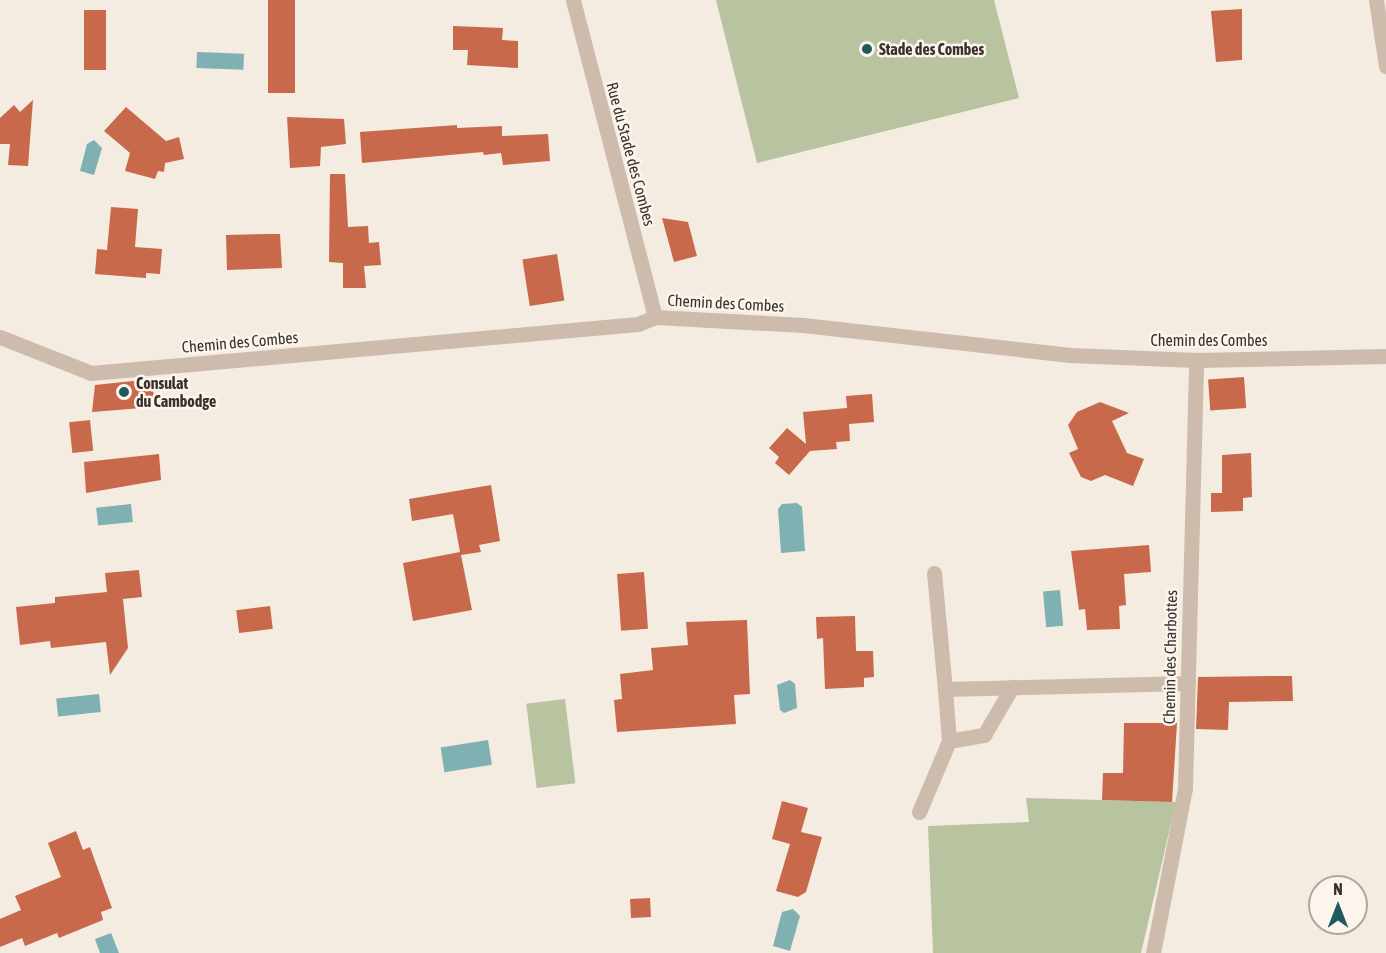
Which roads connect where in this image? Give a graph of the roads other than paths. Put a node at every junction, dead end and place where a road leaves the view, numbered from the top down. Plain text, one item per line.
1 (573, 0) edge
2 (1376, 0) edge
3 (1386, 66) edge
4 (655, 317) junction
5 (0, 337) edge
6 (1386, 356) edge
7 (1196, 360) junction
8 (934, 573) dead end
9 (1188, 683) junction
10 (1012, 687) junction
11 (945, 689) junction
12 (949, 741) junction
13 (919, 812) dead end
14 (1153, 953) edge

1 - 4 street, Rue du Stade des Combes
2 - 3 street
4 - 5 street, Chemin des Combes
4 - 7 street, Chemin des Combes
6 - 7 street, Chemin des Combes
7 - 9 street, Chemin des Charbottes
8 - 11 street
9 - 10 street
9 - 14 street, Chemin des Charbottes
10 - 11 street
10 - 12 street
11 - 12 street
12 - 13 street

